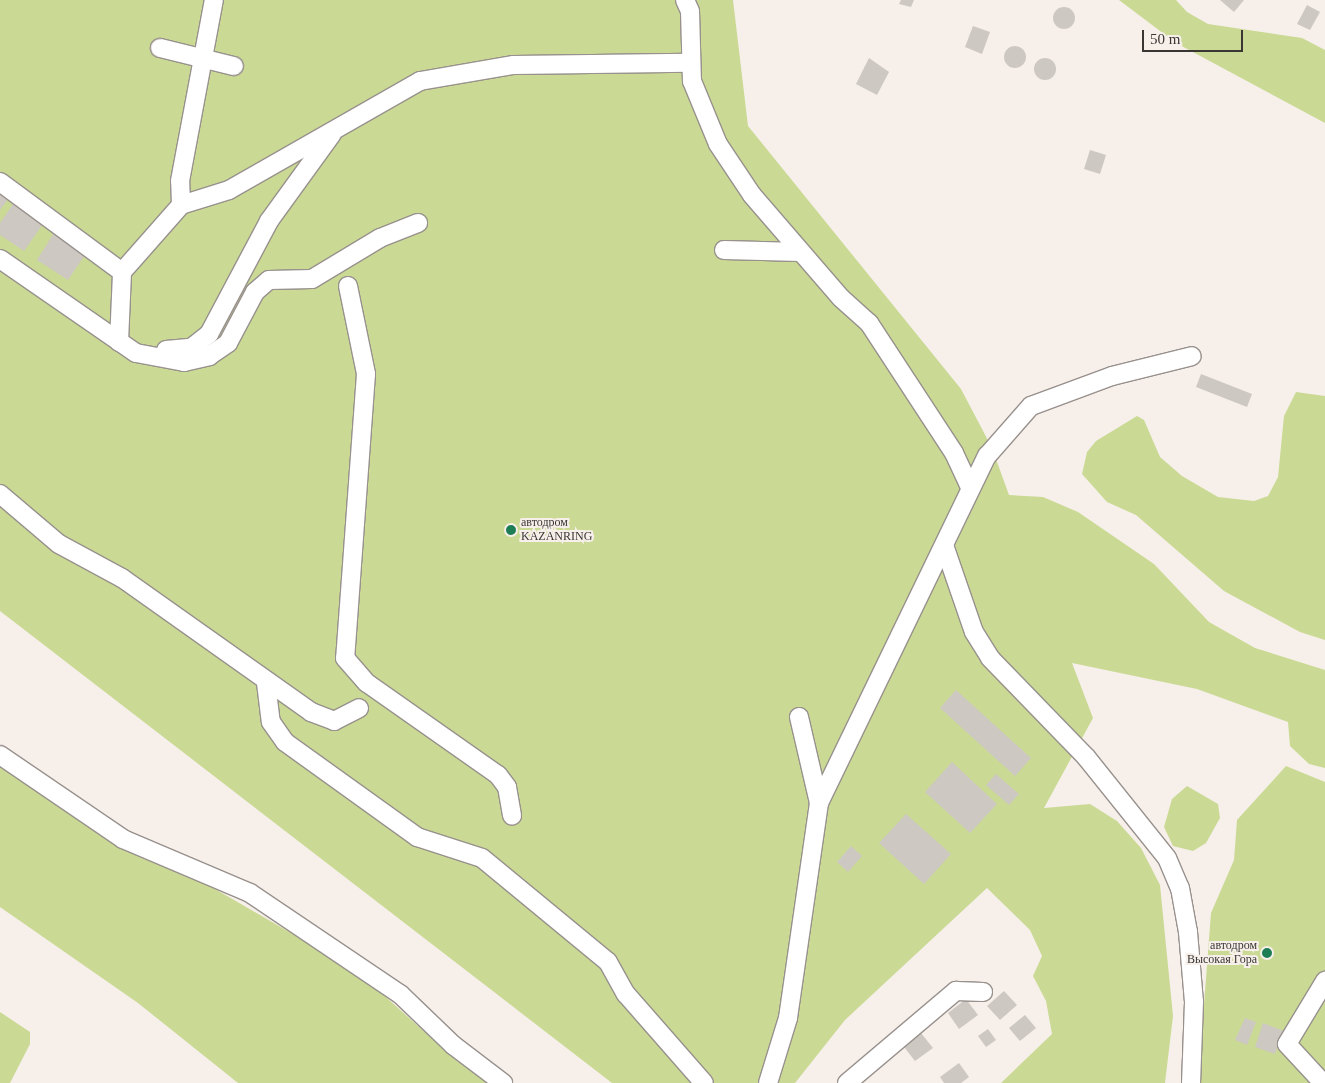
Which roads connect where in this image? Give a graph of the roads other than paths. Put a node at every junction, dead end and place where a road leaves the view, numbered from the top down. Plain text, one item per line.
1 (214, 0) edge
2 (686, 0) edge
3 (160, 48) dead end
4 (203, 58) junction
5 (689, 63) junction
6 (234, 66) dead end
7 (336, 128) junction
8 (0, 182) edge
9 (181, 205) junction
10 (418, 223) dead end
11 (724, 250) dead end
12 (800, 252) junction
13 (0, 259) edge
14 (122, 272) junction
15 (348, 286) dead end
16 (120, 336) junction
17 (1192, 356) dead end
18 (970, 488) junction
19 (0, 494) edge
20 (945, 548) junction
21 (266, 683) junction
22 (359, 708) dead end
23 (800, 718) dead end
24 (0, 755) edge
25 (819, 803) junction
26 (512, 816) dead end
27 (1325, 981) edge
28 (983, 992) dead end
29 (503, 1083) edge
30 (704, 1083) edge
31 (768, 1083) edge
32 (847, 1083) edge
33 (1191, 1083) edge
34 (1323, 1083) edge

1 - 4 lane
2 - 5 lane
3 - 4 lane
4 - 6 lane
4 - 9 lane
5 - 7 lane
5 - 12 lane
7 - 9 lane
7 - 16 lane
8 - 14 lane
9 - 14 lane
10 - 16 lane
11 - 12 lane
12 - 18 lane
13 - 16 lane
14 - 16 lane
15 - 26 lane
17 - 18 lane
18 - 20 lane
19 - 21 lane
20 - 25 lane
20 - 33 lane
21 - 22 lane
21 - 30 lane
23 - 25 lane
24 - 29 lane
25 - 31 lane
27 - 34 lane
28 - 32 lane

